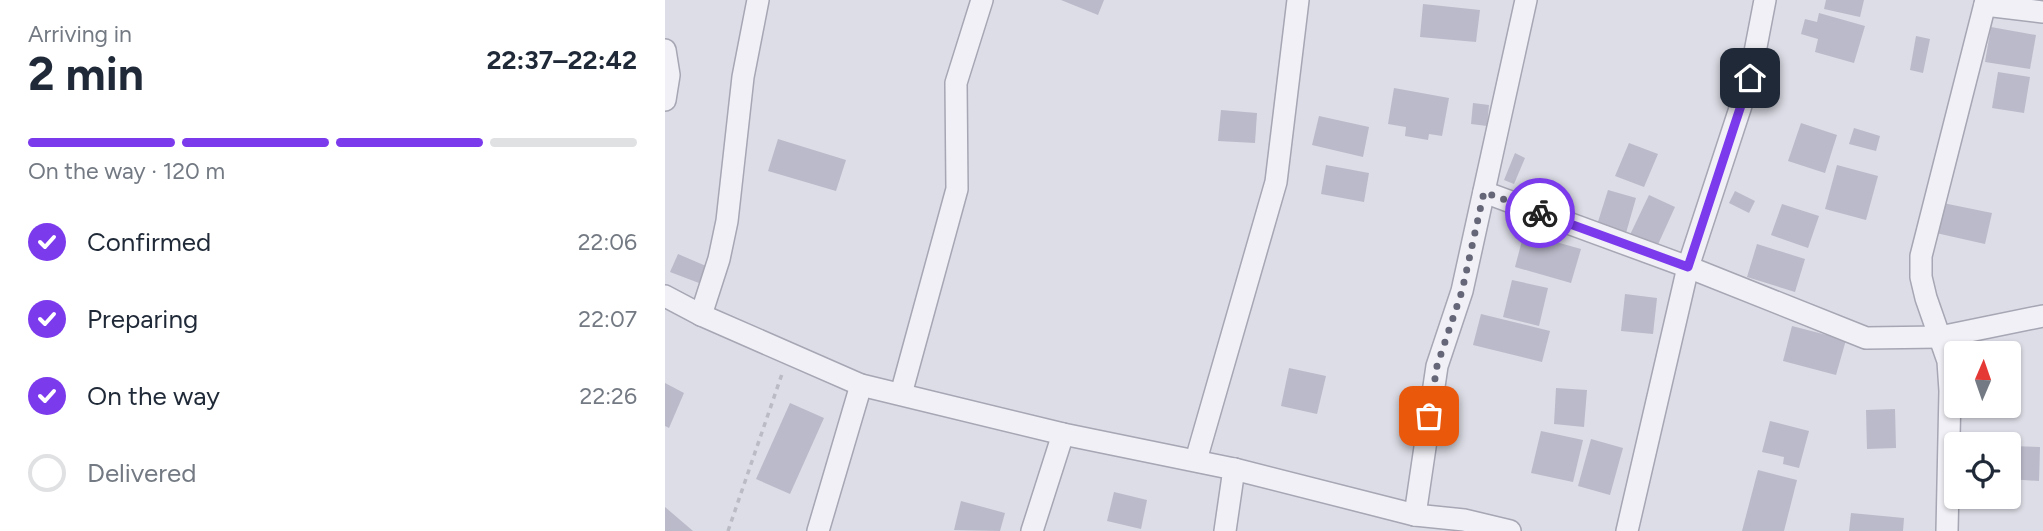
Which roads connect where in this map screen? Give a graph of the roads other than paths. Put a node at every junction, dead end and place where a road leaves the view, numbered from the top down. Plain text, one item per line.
1 (758, 0) edge
2 (982, 0) edge
3 (1298, 0) edge
4 (1526, 0) edge
5 (1765, 0) edge
6 (1985, 2) edge
7 (2043, 12) edge
8 (665, 50) edge
9 (665, 100) edge
10 (1484, 192) junction
11 (1688, 267) junction
12 (665, 296) edge
13 (701, 315) junction
14 (2043, 316) edge
15 (1940, 338) junction
16 (861, 385) junction
17 (901, 394) junction
18 (1063, 434) junction
19 (1196, 460) junction
20 (1234, 469) junction
21 (1415, 515) junction
22 (1449, 525) edge
23 (818, 531) edge
24 (1032, 531) edge
25 (1225, 531) edge
26 (1510, 531) edge
27 (1627, 531) edge
28 (1947, 531) edge

1 - 13 street
2 - 17 street
3 - 19 street
4 - 10 street
5 - 11 street
6 - 7 street
6 - 15 street
8 - 9 street
10 - 11 street
10 - 21 street
11 - 15 street
11 - 27 street
12 - 13 street
13 - 16 street
14 - 15 street
15 - 28 street
16 - 17 street
16 - 23 street
17 - 18 street
18 - 19 street
18 - 24 street
19 - 20 street
20 - 21 street
20 - 25 street
21 - 22 street
22 - 26 street

